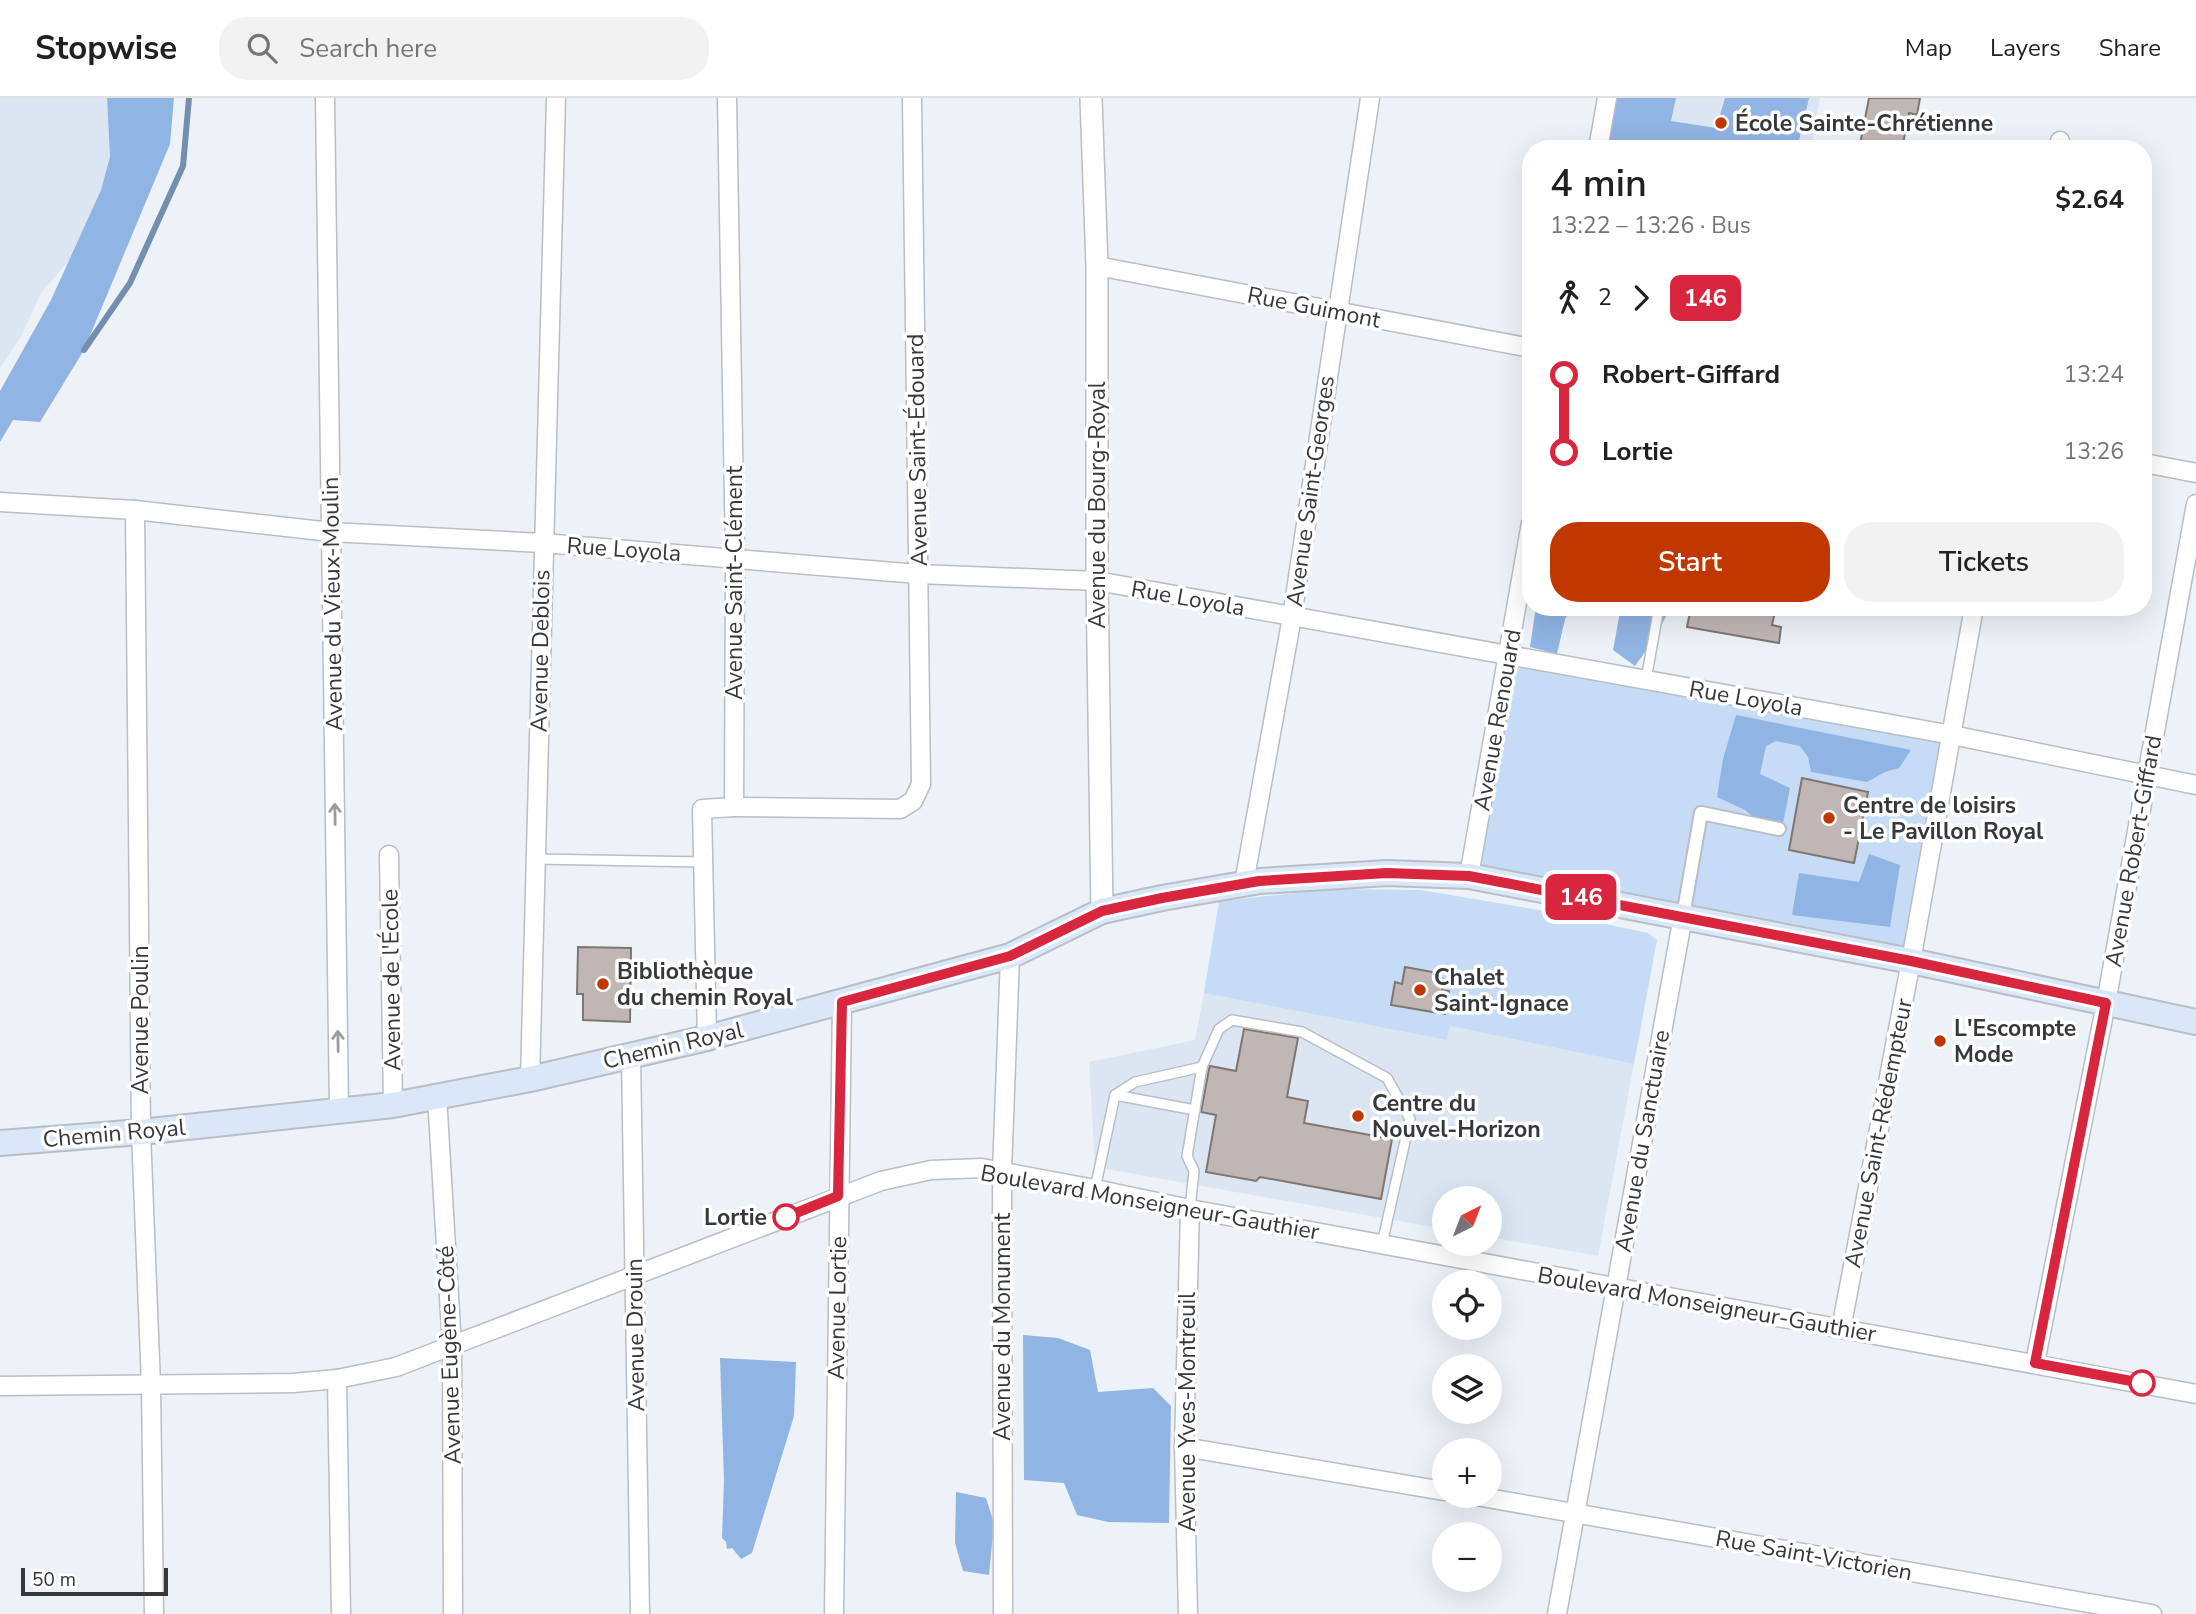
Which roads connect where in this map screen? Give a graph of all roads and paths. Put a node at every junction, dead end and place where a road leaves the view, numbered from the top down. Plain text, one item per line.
1 (325, 98) edge
2 (556, 98) edge
3 (727, 98) edge
4 (912, 98) edge
5 (1091, 98) edge
6 (1370, 98) edge
7 (1607, 98) edge
8 (1600, 140) edge
9 (1097, 266) junction
10 (1337, 312) junction
11 (1522, 346) edge
12 (2152, 465) edge
13 (2196, 473) edge
14 (0, 502) edge
15 (2196, 504) edge
16 (135, 510) junction
17 (331, 532) junction
18 (543, 543) junction
19 (735, 558) junction
20 (918, 574) junction
21 (1522, 575) edge
22 (1097, 581) junction
23 (1657, 616) edge
24 (1972, 616) edge
25 (1292, 617) junction
26 (1508, 656) junction
27 (1646, 680) junction
28 (1952, 735) junction
29 (2146, 776) junction
30 (2196, 785) edge
31 (734, 807) junction
32 (1779, 829) dead end
33 (389, 855) dead end
34 (536, 859) junction
35 (703, 862) junction
36 (1469, 876) junction
37 (1244, 883) junction
38 (1102, 911) junction
39 (1683, 916) junction
40 (1010, 956) junction
41 (1911, 961) junction
42 (842, 1002) junction
43 (2106, 1003) junction
44 (2196, 1022) edge
45 (707, 1038) junction
46 (631, 1056) junction
47 (1202, 1067) junction
48 (530, 1079) junction
49 (437, 1096) junction
50 (1115, 1096) junction
51 (393, 1105) junction
52 (339, 1110) junction
53 (1195, 1110) junction
54 (141, 1132) junction
55 (0, 1143) edge
56 (1002, 1172) junction
57 (1096, 1189) junction
58 (838, 1196) junction
59 (1190, 1209) junction
60 (1382, 1244) junction
61 (634, 1277) junction
62 (1615, 1287) junction
63 (1840, 1329) junction
64 (452, 1347) junction
65 (2035, 1363) junction
66 (337, 1379) junction
67 (151, 1385) junction
68 (0, 1386) edge
69 (2196, 1394) edge
70 (1184, 1447) junction
71 (1432, 1489) edge
72 (1502, 1500) edge
73 (1575, 1513) junction
74 (154, 1614) edge
75 (341, 1614) edge
76 (453, 1614) edge
77 (639, 1614) edge
78 (834, 1614) edge
79 (1003, 1614) edge
80 (1188, 1614) edge
81 (1557, 1614) edge
82 (2151, 1614) edge

1 - 17 street, Avenue du Vieux-Moulin
2 - 18 street, Avenue Deblois
3 - 19 street, Avenue Saint-Clément
4 - 20 street, Avenue Saint-Édouard
5 - 9 street, Avenue du Bourg-Royal
6 - 10 street, Avenue Saint-Georges
7 - 8 street
9 - 10 street, Rue Guimont
9 - 22 street, Avenue du Bourg-Royal
10 - 11 street, Rue Guimont
10 - 25 street, Avenue Saint-Georges
12 - 13 street
14 - 16 street, Rue Loyola
15 - 29 street, Avenue Robert-Giffard
16 - 17 street, Rue Loyola
16 - 54 street, Avenue Poulin
17 - 18 street, Rue Loyola
52 -> 17 street, Avenue du Vieux-Moulin
18 - 19 street, Rue Loyola
18 - 34 street, Avenue Deblois
19 - 20 street, Rue Loyola
19 - 31 street, Avenue Saint-Clément
20 - 22 street, Rue Loyola
20 - 31 street, Avenue Saint-Édouard
21 - 26 street, Avenue Renouard
22 - 25 street, Rue Loyola
22 - 38 street, Avenue du Bourg-Royal
23 - 27 lane
24 - 28 street, Avenue Saint-Rédempteur
25 - 26 street, Rue Loyola
25 - 37 street, Avenue Saint-Georges
26 - 27 street, Rue Loyola
26 - 36 street, Avenue Renouard
27 - 28 street, Rue Loyola
28 - 29 street, Rue Loyola
28 - 41 street, Avenue Saint-Rédempteur
29 - 30 street, Rue Loyola
29 - 43 street, Avenue Robert-Giffard
31 - 35 street
32 - 39 street
33 - 51 street, Avenue de l'École
34 - 35 lane
34 - 48 street, Avenue Deblois
35 - 45 street
36 - 37 main road, Chemin Royal
36 - 39 main road, Chemin Royal
37 - 38 main road, Chemin Royal
38 - 40 main road, Chemin Royal
39 - 41 main road, Chemin Royal
39 - 62 street, Avenue du Sanctuaire
40 - 42 main road, Chemin Royal
40 - 56 street, Avenue du Monument
41 - 43 main road, Chemin Royal
41 - 63 street, Avenue Saint-Rédempteur
42 - 45 main road, Chemin Royal
42 - 58 street, Avenue Lortie
43 - 44 main road, Chemin Royal
43 - 65 street, Avenue Robert-Giffard
45 - 46 main road, Chemin Royal
46 - 48 main road, Chemin Royal
46 - 61 street, Avenue Drouin
47 - 50 lane
47 - 53 lane
47 - 60 lane
48 - 49 main road, Chemin Royal
49 - 51 main road, Chemin Royal
49 - 64 street, Avenue Eugène-Côté
50 - 53 lane
50 - 57 lane
51 - 52 main road, Chemin Royal
52 - 54 main road, Chemin Royal
53 - 59 lane
54 - 55 main road, Chemin Royal
54 - 67 street, Avenue Poulin
56 - 57 street, Boulevard Monseigneur-Gauthier
56 - 58 street, Boulevard Monseigneur-Gauthier
56 - 79 street, Avenue du Monument
57 - 59 street, Boulevard Monseigneur-Gauthier
58 - 61 street, Boulevard Monseigneur-Gauthier
58 - 78 street, Avenue Lortie
59 - 60 street, Boulevard Monseigneur-Gauthier
59 - 70 street, Avenue Yves-Montreuil
60 - 62 street, Boulevard Monseigneur-Gauthier
61 - 64 street, Boulevard Monseigneur-Gauthier
61 - 77 street, Avenue Drouin
62 - 63 street, Boulevard Monseigneur-Gauthier
62 - 73 street, Avenue du Sanctuaire
63 - 65 street, Boulevard Monseigneur-Gauthier
64 - 66 street, Boulevard Monseigneur-Gauthier
64 - 76 street, Avenue Eugène-Côté
65 - 69 street, Boulevard Monseigneur-Gauthier
66 - 67 street, Boulevard Monseigneur-Gauthier
66 - 75 street
67 - 68 street, Boulevard Monseigneur-Gauthier
67 - 74 street, Avenue Poulin
70 - 71 street
70 - 80 street, Avenue Yves-Montreuil
72 - 73 street, Rue Saint-Victorien
73 - 81 street, Avenue du Sanctuaire
73 - 82 street, Rue Saint-Victorien

